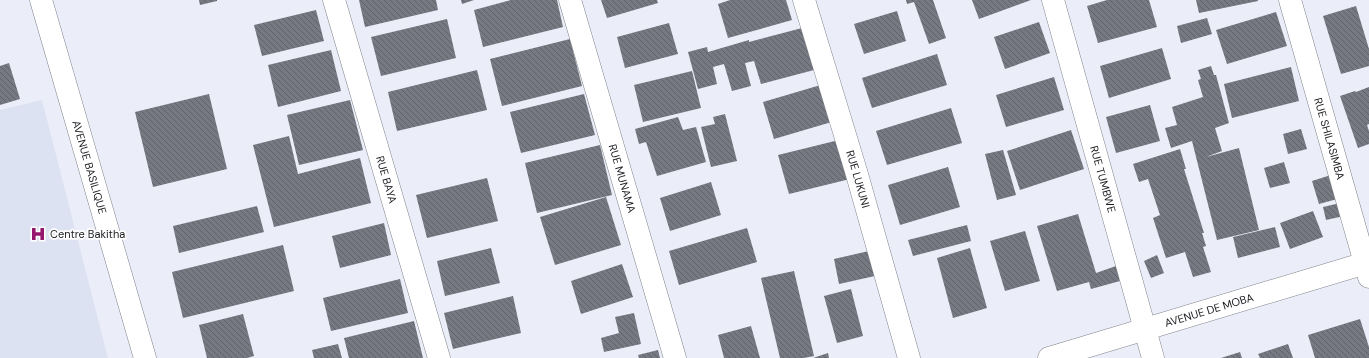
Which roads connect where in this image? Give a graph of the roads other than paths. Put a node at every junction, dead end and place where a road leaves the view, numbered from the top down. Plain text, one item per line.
1 (41, 0) edge
2 (334, 0) edge
3 (570, 0) edge
4 (804, 0) edge
5 (1053, 0) edge
6 (1290, 0) edge
7 (1368, 268) edge
8 (1145, 329) junction
9 (145, 358) edge
10 (439, 358) edge
11 (675, 358) edge
12 (909, 358) edge
13 (1049, 358) edge
14 (1153, 358) edge

1 - 9 street, AVENUE BASILIQUE
2 - 10 street, RUE BAYA
3 - 11 street, RUE MUNAMA
4 - 12 street, RUE LUKUNI
5 - 8 street, RUE TUMBWE
6 - 7 street, RUE SHILASIMBA
7 - 8 street, AVENUE DE MOBA
8 - 13 street, AVENUE DE MOBA
8 - 14 street, RUE TUMBWE

